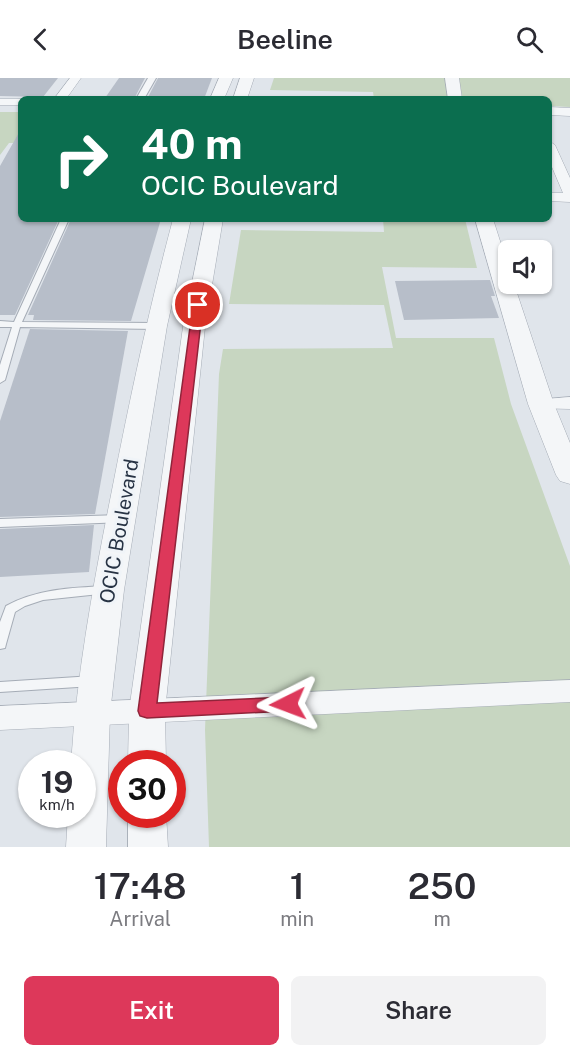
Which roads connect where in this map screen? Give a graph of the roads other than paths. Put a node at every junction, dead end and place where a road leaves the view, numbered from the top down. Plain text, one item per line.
1 (76, 78) edge
2 (152, 78) edge
3 (226, 78) edge
4 (247, 78) edge
5 (452, 78) edge
6 (62, 96) edge
7 (143, 96) edge
8 (218, 96) edge
9 (241, 96) edge
10 (454, 96) edge
11 (0, 102) edge
12 (18, 102) edge
13 (552, 111) edge
14 (570, 112) edge
15 (552, 152) edge
16 (570, 196) edge
17 (552, 197) edge
18 (64, 222) edge
19 (181, 222) edge
20 (213, 222) edge
21 (485, 222) edge
22 (0, 324) edge
23 (17, 324) junction
24 (156, 326) junction
25 (0, 380) edge
26 (541, 404) junction
27 (570, 404) edge
28 (570, 475) edge
29 (120, 519) junction
30 (0, 523) edge
31 (108, 590) junction
32 (0, 644) edge
33 (96, 681) junction
34 (0, 687) edge
35 (570, 691) edge
36 (147, 711) junction
37 (92, 713) junction
38 (0, 718) edge
39 (147, 750) edge
40 (147, 828) edge
41 (86, 847) edge
42 (148, 847) edge

1 - 6 street
2 - 7 street
3 - 8 street
4 - 9 street
5 - 10 street
11 - 12 street
13 - 14 street
15 - 16 street
16 - 17 street
18 - 23 lane
19 - 24 street, OCIC Boulevard
20 - 36 street
21 - 26 street
22 - 23 lane
23 - 24 lane
23 - 25 lane
24 - 29 street, OCIC Boulevard
26 - 27 street
26 - 28 street
29 - 30 lane
29 - 31 street, OCIC Boulevard
31 - 32 lane
31 - 33 street, OCIC Boulevard
33 - 34 lane
33 - 37 street, OCIC Boulevard
35 - 36 street
36 - 37 street
36 - 39 street
37 - 38 street
37 - 41 street, OCIC Boulevard
40 - 42 street

